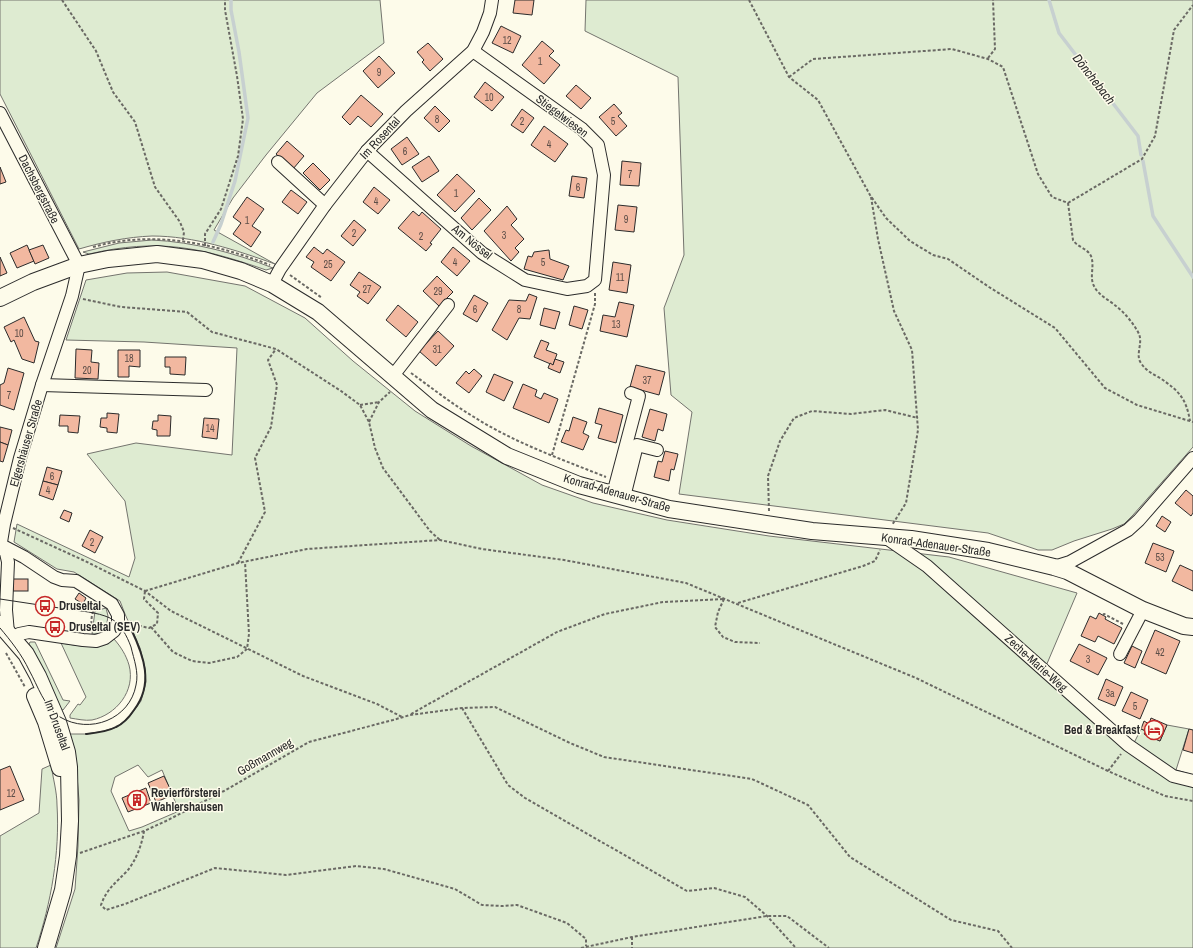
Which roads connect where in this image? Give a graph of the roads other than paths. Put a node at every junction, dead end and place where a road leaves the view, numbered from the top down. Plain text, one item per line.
1 (492, 0) edge
2 (473, 51) junction
3 (0, 113) edge
4 (367, 151) junction
5 (278, 162) dead end
6 (324, 204) junction
7 (79, 265) junction
8 (595, 280) joint
9 (272, 284) junction
10 (0, 298) edge
11 (448, 305) dead end
12 (398, 375) junction
13 (42, 385) junction
14 (206, 390) dead end
15 (630, 393) dead end
16 (657, 450) dead end
17 (1193, 458) edge
18 (618, 491) junction
19 (888, 532) junction
20 (0, 546) edge
21 (1054, 567) junction
22 (3, 603) edge
23 (1143, 610) junction
24 (1193, 627) edge
25 (7, 632) edge
26 (1120, 654) dead end
27 (1193, 781) edge
28 (46, 948) edge

1 - 2 street, Im Rosental
2 - 4 street, Im Rosental
2 - 8 street, Stiegelwiesen
3 - 7 street, Dachsbergstraße
4 - 6 street, Im Rosental
4 - 8 street, Am Nössel
5 - 6 street
6 - 9 street, Im Rosental
7 - 9 main road, Konrad-Adenauer-Straße
7 - 10 main road, Konrad-Adenauer-Straße
7 - 13 street, Elgershäuser Straße
9 - 12 main road, Konrad-Adenauer-Straße
11 - 12 street
12 - 18 main road, Konrad-Adenauer-Straße
13 - 14 street, Elgershäuser Straße
13 - 20 street, Elgershäuser Straße
15 - 18 street
16 - 18 street
17 - 21 street
18 - 19 main road, Konrad-Adenauer-Straße
19 - 21 main road, Konrad-Adenauer-Straße
19 - 27 street, Zeche-Marie-Weg
20 - 22 street
20 - 25 street
21 - 23 main road, Konrad-Adenauer-Straße
22 - 25 street
23 - 24 main road, Konrad-Adenauer-Straße
23 - 26 street
25 - 28 main road, Im Druseltal

